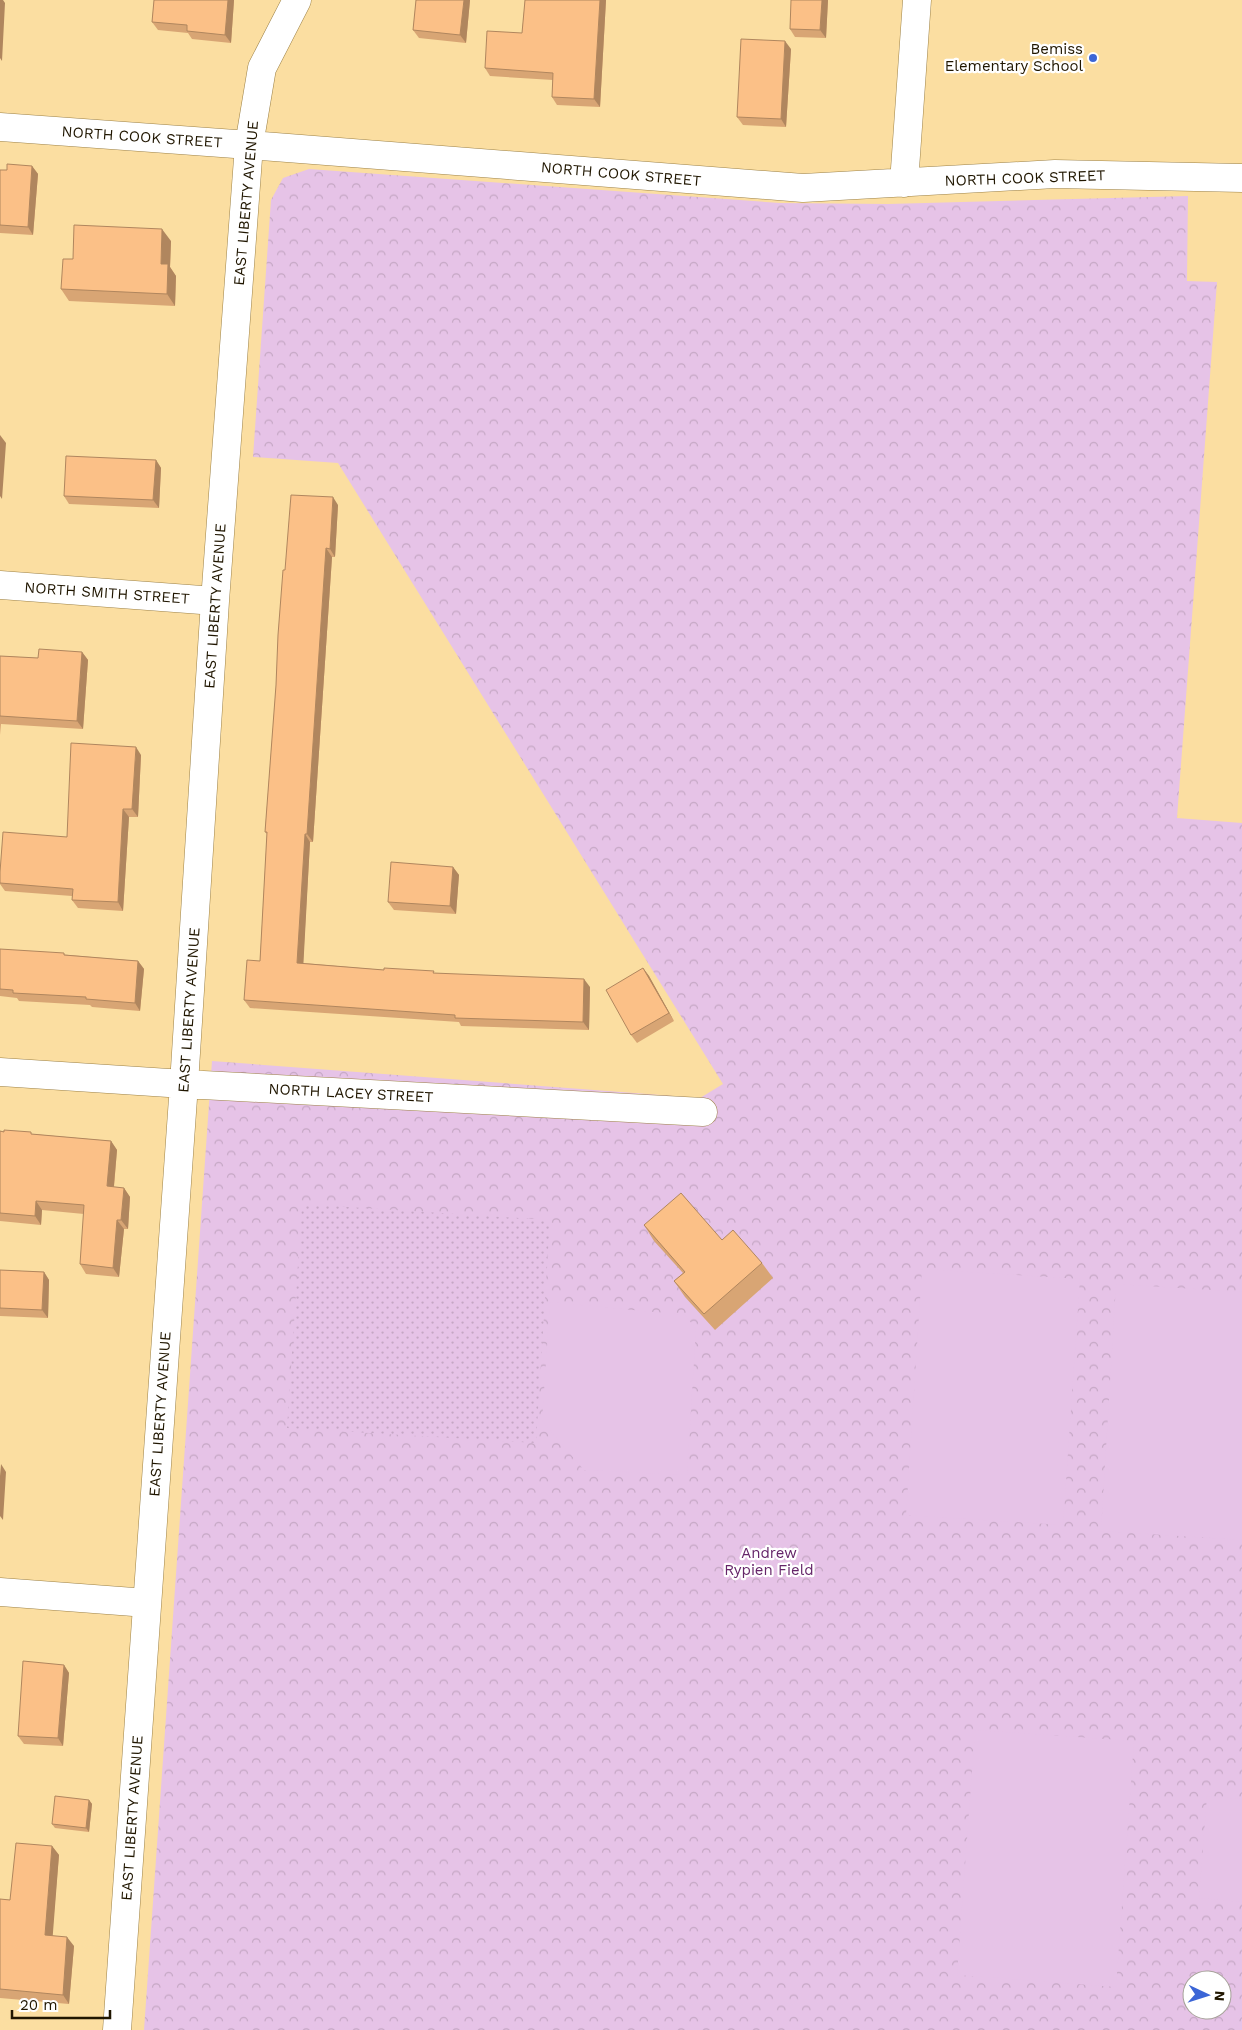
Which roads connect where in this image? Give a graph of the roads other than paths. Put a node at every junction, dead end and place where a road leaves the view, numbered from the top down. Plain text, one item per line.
1 (297, 0) edge
2 (917, 0) edge
3 (0, 127) edge
4 (249, 144) junction
5 (1242, 178) edge
6 (904, 183) junction
7 (0, 585) edge
8 (215, 601) junction
9 (0, 1072) edge
10 (184, 1084) junction
11 (703, 1112) dead end
12 (0, 1592) edge
13 (147, 1603) junction
14 (117, 2030) edge

1 - 4 street, EAST LIBERTY AVENUE
2 - 6 street
3 - 4 street, NORTH COOK STREET
4 - 6 street, NORTH COOK STREET
4 - 8 street, EAST LIBERTY AVENUE
5 - 6 street, NORTH COOK STREET
7 - 8 street, NORTH SMITH STREET
8 - 10 street, EAST LIBERTY AVENUE
9 - 10 street, NORTH LACEY STREET
10 - 11 street, NORTH LACEY STREET
10 - 13 street, EAST LIBERTY AVENUE
12 - 13 street
13 - 14 street, EAST LIBERTY AVENUE

